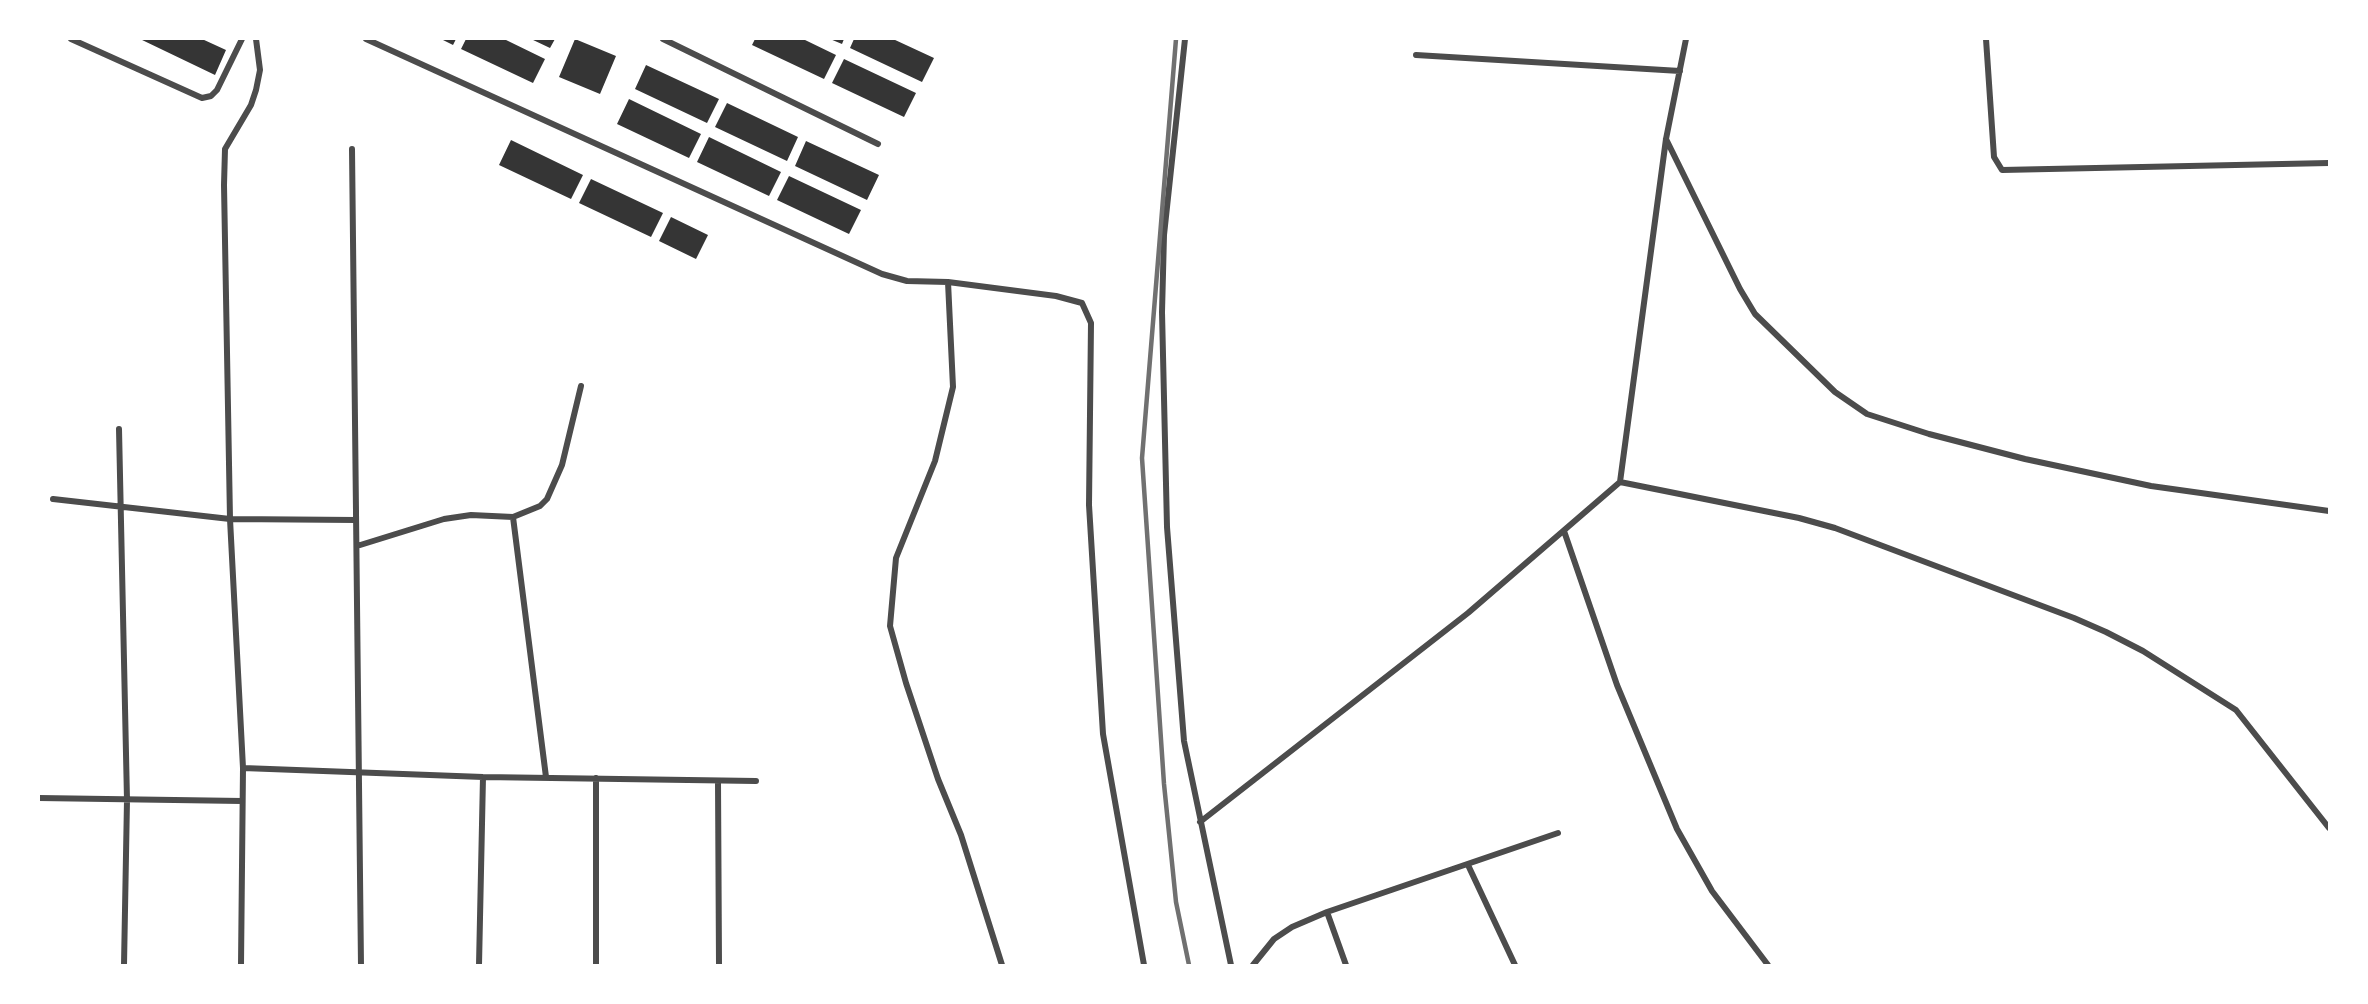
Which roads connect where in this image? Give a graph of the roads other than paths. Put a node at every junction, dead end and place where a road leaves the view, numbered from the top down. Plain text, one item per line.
1 (71, 39) edge
2 (242, 39) edge
3 (256, 39) edge
4 (366, 39) edge
5 (663, 39) edge
6 (1185, 39) edge
7 (1686, 39) edge
8 (1986, 39) edge
9 (1416, 55) dead end
10 (1680, 71) junction
11 (1665, 139) junction
12 (878, 144) dead end
13 (352, 149) dead end
14 (2329, 163) edge
15 (948, 282) junction
16 (581, 386) dead end
17 (119, 429) dead end
18 (1620, 482) junction
19 (52, 500) dead end
20 (120, 507) junction
21 (2329, 511) edge
22 (513, 517) junction
23 (230, 519) junction
24 (356, 520) junction
25 (1564, 531) junction
26 (357, 546) junction
27 (243, 768) junction
28 (359, 771) junction
29 (483, 777) junction
30 (546, 777) junction
31 (596, 778) junction
32 (718, 781) junction
33 (756, 781) dead end
34 (39, 798) edge
35 (127, 800) junction
36 (242, 801) junction
37 (1200, 822) junction
38 (2329, 828) edge
39 (1558, 833) dead end
40 (1468, 865) junction
41 (1327, 912) junction
42 (124, 965) edge
43 (241, 965) edge
44 (362, 965) edge
45 (479, 965) edge
46 (597, 965) edge
47 (719, 965) edge
48 (1002, 965) edge
49 (1144, 965) edge
50 (1231, 965) edge
51 (1253, 965) edge
52 (1346, 965) edge
53 (1515, 965) edge
54 (1768, 965) edge

1 - 2 street
3 - 23 street
4 - 15 street
5 - 12 street
6 - 37 street
7 - 10 street
8 - 14 street
9 - 10 street
10 - 11 street
11 - 18 street
11 - 21 street
13 - 24 street
15 - 48 street
15 - 49 street
16 - 22 street
17 - 20 street
18 - 25 street
18 - 38 street
19 - 20 street
20 - 23 street
20 - 35 street
22 - 26 street
22 - 30 street
23 - 24 street
23 - 27 street
24 - 26 street
25 - 37 street
25 - 54 street
26 - 28 street
27 - 28 street
27 - 36 street
28 - 29 street
28 - 44 street
29 - 30 street
29 - 45 street
30 - 31 street
31 - 32 street
31 - 46 street
32 - 33 street
32 - 47 street
34 - 35 street
35 - 36 street
35 - 42 street
36 - 43 street
37 - 50 street
39 - 40 street
40 - 41 street
40 - 53 street
41 - 51 street
41 - 52 street

